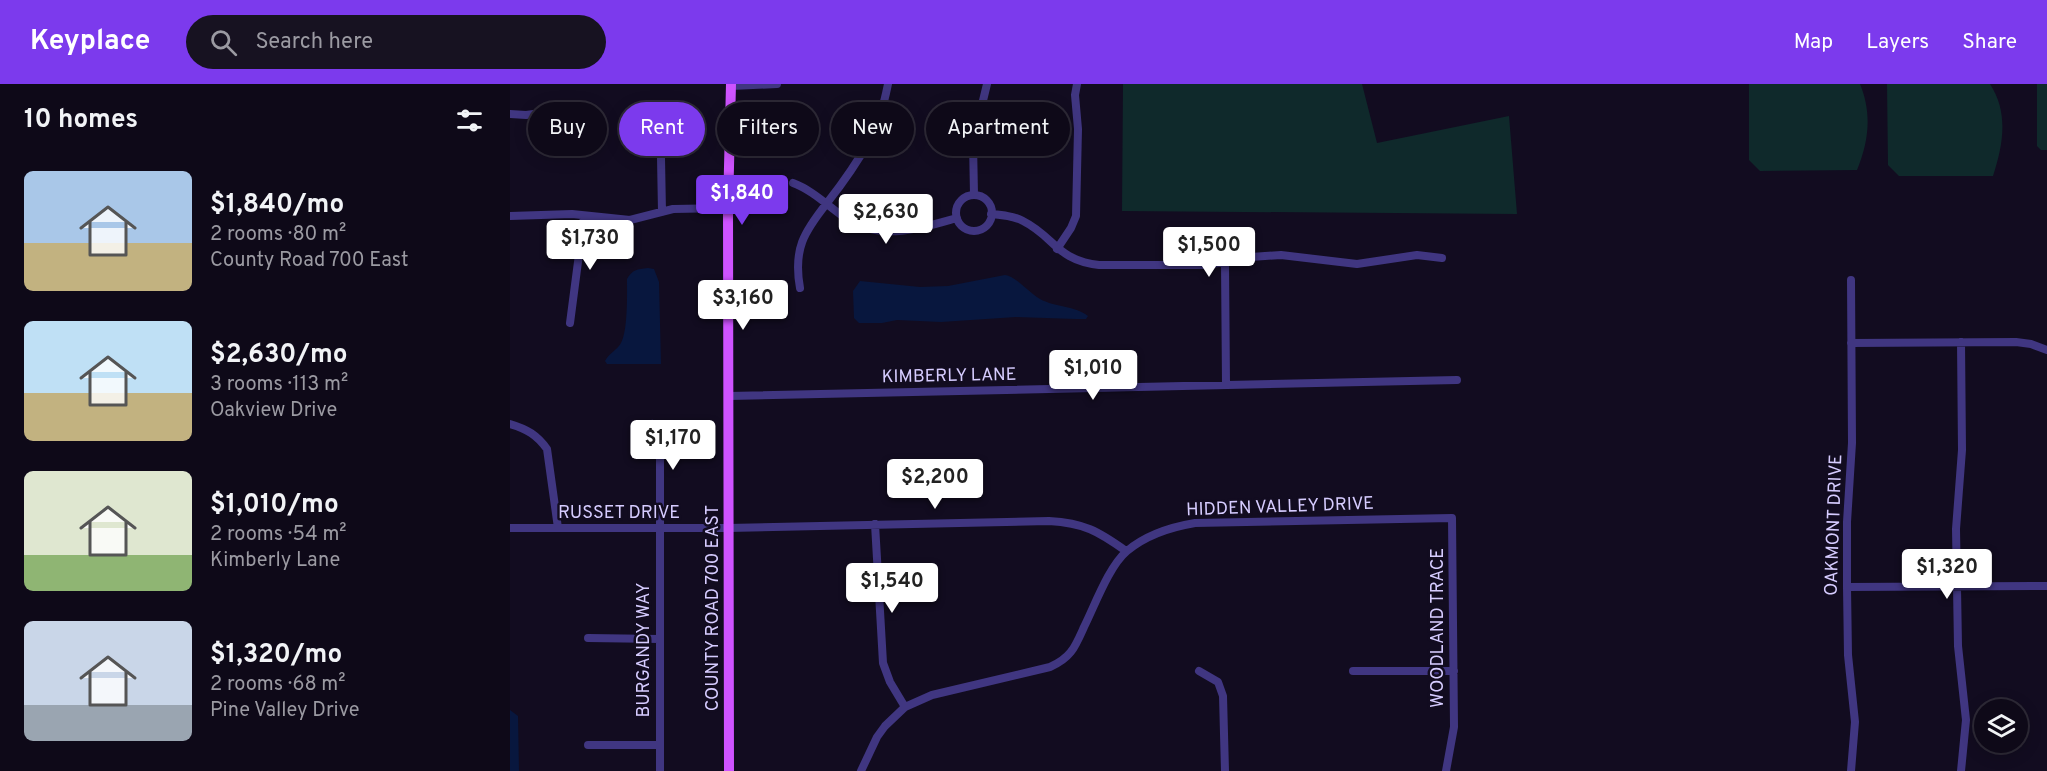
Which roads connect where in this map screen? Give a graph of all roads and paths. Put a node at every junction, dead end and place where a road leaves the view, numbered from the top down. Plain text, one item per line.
1 (777, 84) edge
2 (888, 84) edge
3 (987, 84) edge
4 (1077, 84) edge
5 (731, 85) edge
6 (510, 114) edge
7 (528, 115) edge
8 (661, 158) dead end
9 (793, 183) dead end
10 (974, 195) junction
11 (826, 204) junction
12 (728, 208) junction
13 (662, 212) junction
14 (992, 214) junction
15 (510, 216) edge
16 (584, 216) junction
17 (957, 218) junction
18 (1057, 249) junction
19 (1442, 258) dead end
20 (1225, 263) junction
21 (1851, 280) dead end
22 (800, 288) dead end
23 (570, 322) dead end
24 (1961, 342) junction
25 (1851, 343) junction
26 (2047, 350) edge
27 (1457, 380) dead end
28 (1226, 385) junction
29 (729, 396) junction
30 (652, 423) dead end
31 (510, 424) edge
32 (1417, 519) joint
33 (875, 524) junction
34 (510, 528) edge
35 (558, 528) junction
36 (660, 528) junction
37 (728, 528) junction
38 (1126, 551) junction
39 (1957, 586) junction
40 (2047, 586) edge
41 (1847, 588) junction
42 (588, 638) dead end
43 (660, 639) junction
44 (1200, 671) dead end
45 (1353, 671) dead end
46 (1454, 671) junction
47 (905, 706) junction
48 (588, 745) dead end
49 (660, 745) junction
50 (660, 771) edge
51 (729, 771) edge
52 (861, 771) edge
53 (1225, 771) edge
54 (1446, 771) edge
55 (1851, 771) edge
56 (1961, 771) edge

1 - 5 street
2 - 11 street
3 - 10 street
4 - 18 street
5 - 12 main road, COUNTY ROAD 700 EAST
6 - 7 street
8 - 13 street
9 - 11 street
10 - 14 street
10 - 17 street
11 - 17 street
11 - 22 street
12 - 13 street
12 - 29 main road, COUNTY ROAD 700 EAST
13 - 16 street
14 - 17 street
14 - 18 street
15 - 16 street
16 - 23 street
18 - 20 street
19 - 20 street
20 - 28 street
21 - 25 street, OAKMONT DRIVE
24 - 25 street
24 - 26 street
24 - 39 street
25 - 41 street, OAKMONT DRIVE
27 - 28 street, KIMBERLY LANE
28 - 29 street, KIMBERLY LANE
29 - 37 main road, COUNTY ROAD 700 EAST
30 - 36 street, BURGANDY WAY
31 - 35 street
32 - 38 street, HIDDEN VALLEY DRIVE
32 - 46 street, WOODLAND TRACE
33 - 37 street, RUSSET DRIVE
33 - 38 street, RUSSET DRIVE
33 - 47 street
34 - 35 street, RUSSET DRIVE
35 - 36 street, RUSSET DRIVE
36 - 37 street, RUSSET DRIVE
36 - 43 street, BURGANDY WAY
37 - 51 main road, COUNTY ROAD 700 EAST
38 - 47 street, HIDDEN VALLEY DRIVE
39 - 40 street
39 - 41 street
39 - 56 street
41 - 55 street, OAKMONT DRIVE
42 - 43 street
43 - 49 street, BURGANDY WAY
44 - 53 street
45 - 46 street
46 - 54 street, WOODLAND TRACE
47 - 52 street, HIDDEN VALLEY DRIVE
48 - 49 street
49 - 50 street, BURGANDY WAY

